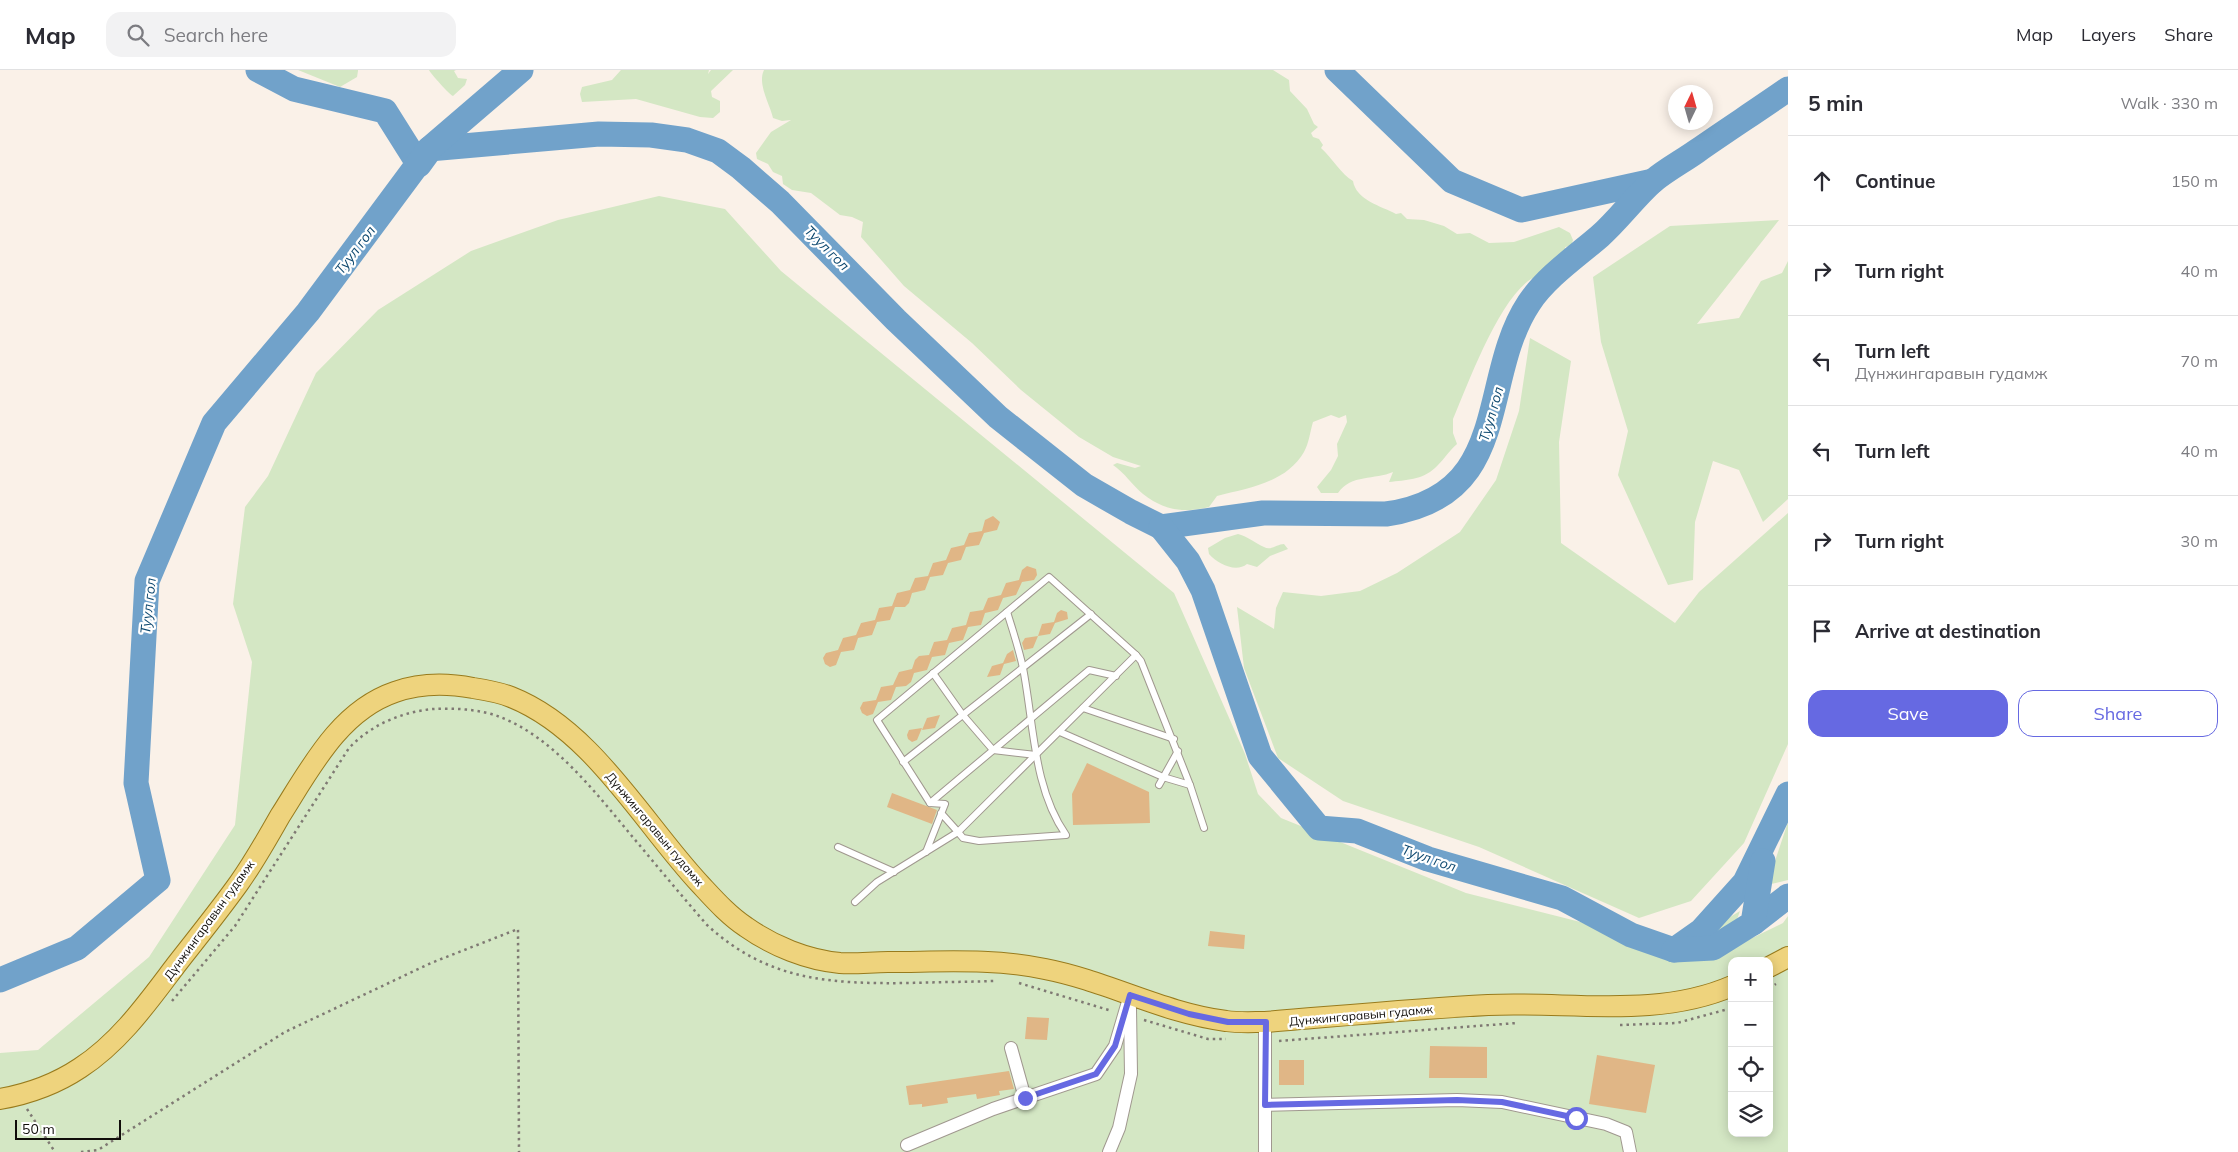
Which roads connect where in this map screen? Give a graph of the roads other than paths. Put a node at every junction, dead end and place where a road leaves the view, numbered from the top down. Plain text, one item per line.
1 (1007, 612) junction
2 (1091, 614) junction
3 (1136, 655) junction
4 (1023, 666) junction
5 (933, 673) junction
6 (1116, 676) junction
7 (1083, 708) junction
8 (962, 714) junction
9 (1032, 717) junction
10 (1060, 732) junction
11 (1174, 739) junction
12 (993, 750) junction
13 (1178, 751) junction
14 (1036, 755) junction
15 (903, 762) junction
16 (1163, 777) junction
17 (1159, 785) dead end
18 (1190, 785) junction
19 (930, 803) junction
20 (941, 813) junction
21 (1204, 828) dead end
22 (958, 832) junction
23 (838, 847) dead end
24 (926, 852) junction
25 (894, 872) junction
26 (855, 902) dead end
27 (1788, 957) edge
28 (1773, 965) edge
29 (1728, 988) edge
30 (1130, 995) junction
31 (1266, 1022) junction
32 (1011, 1048) dead end
33 (9, 1097) edge
34 (1025, 1098) junction
35 (1265, 1105) junction
36 (907, 1145) dead end
37 (1109, 1152) edge
38 (1265, 1152) edge
39 (1630, 1152) edge

1 - 2 lane
1 - 4 lane
1 - 5 lane
2 - 3 lane
2 - 4 lane
3 - 6 lane
3 - 11 lane
4 - 8 lane
4 - 9 lane
5 - 8 lane
5 - 15 lane
6 - 7 lane
6 - 9 lane
7 - 10 lane
7 - 11 lane
8 - 12 lane
8 - 15 lane
9 - 12 lane
9 - 14 lane
10 - 14 lane
10 - 16 lane
11 - 13 lane
12 - 14 lane
12 - 19 lane
13 - 16 lane
13 - 18 lane
14 - 22 lane
14 - 22 lane
15 - 19 lane
16 - 17 lane
16 - 18 lane
18 - 21 lane
19 - 20 lane
20 - 22 lane
20 - 24 lane
22 - 24 lane
23 - 25 lane
24 - 25 lane
25 - 26 lane
27 - 28 main road
29 - 31 main road, Дүнжингаравын гудамж
30 - 31 main road, Дүнжингаравын гудамж
30 - 33 main road, Дүнжингаравын гудамж
30 - 34 street
30 - 37 street
31 - 35 street
32 - 34 street
34 - 36 street
35 - 38 street
35 - 39 street

